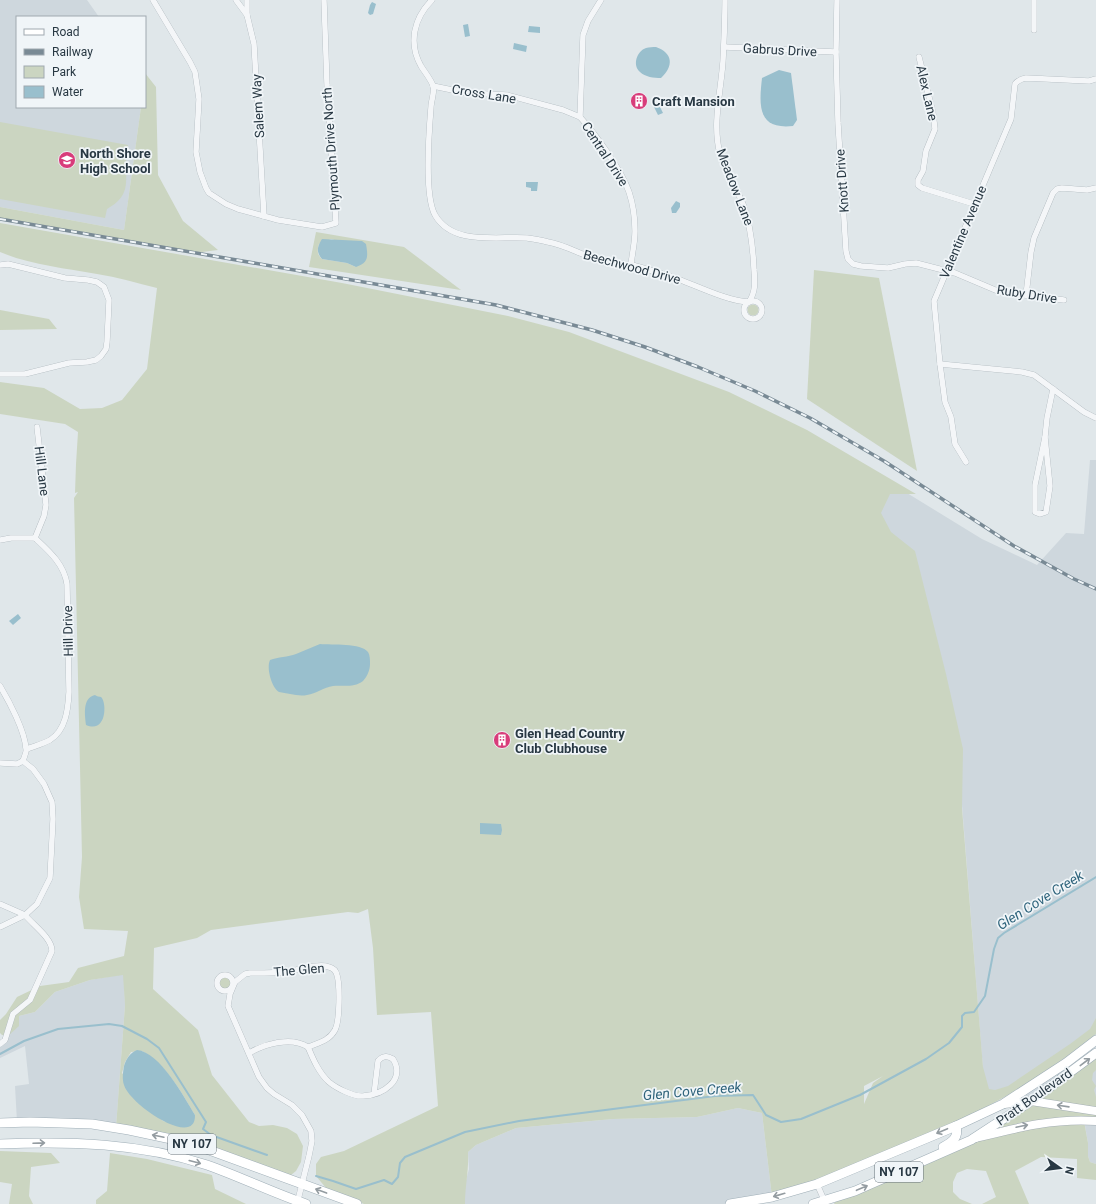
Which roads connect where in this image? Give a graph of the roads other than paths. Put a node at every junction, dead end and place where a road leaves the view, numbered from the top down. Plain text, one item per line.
1 (153, 0) edge
2 (236, 0) edge
3 (247, 0) edge
4 (324, 0) edge
5 (432, 0) edge
6 (601, 0) edge
7 (725, 0) edge
8 (837, 0) edge
9 (1034, 0) edge
10 (247, 15) junction
11 (1034, 30) dead end
12 (724, 47) junction
13 (836, 52) junction
14 (919, 57) dead end
15 (1096, 79) edge
16 (434, 86) junction
17 (580, 117) junction
18 (1096, 188) edge
19 (974, 204) junction
20 (264, 216) junction
21 (0, 265) edge
22 (631, 265) junction
23 (946, 272) junction
24 (1026, 295) junction
25 (1064, 300) dead end
26 (750, 302) joint
27 (940, 364) junction
28 (0, 374) edge
29 (1053, 389) junction
30 (1096, 418) edge
31 (36, 427) dead end
32 (1045, 437) junction
33 (966, 462) dead end
34 (35, 538) junction
35 (0, 540) edge
36 (0, 686) edge
37 (26, 749) junction
38 (23, 761) junction
39 (0, 763) edge
40 (0, 904) edge
41 (25, 915) junction
42 (0, 927) edge
43 (1096, 1040) edge
44 (0, 1044) edge
45 (308, 1047) junction
46 (249, 1053) junction
47 (1096, 1053) edge
48 (374, 1094) junction
49 (1031, 1102) junction
50 (1004, 1104) junction
51 (1096, 1111) edge
52 (1096, 1121) edge
53 (0, 1123) edge
54 (956, 1126) junction
55 (971, 1140) junction
56 (0, 1144) edge
57 (894, 1174) junction
58 (301, 1183) junction
59 (817, 1184) junction
60 (825, 1202) edge
61 (300, 1203) edge
62 (357, 1204) edge
63 (730, 1204) edge
64 (813, 1204) edge

1 - 20 street
2 - 10 street, Salem Way
3 - 10 street
4 - 20 street, Plymouth Drive North
5 - 16 street
6 - 17 street, Central Drive
7 - 12 street, Meadow Lane
8 - 13 street, Knott Drive
9 - 11 street
10 - 20 street, Salem Way
12 - 13 street, Gabrus Drive
12 - 26 street, Meadow Lane
13 - 23 street, Knott Drive
14 - 19 street, Alex Lane
15 - 19 street, Valentine Avenue
16 - 17 street, Cross Lane
16 - 22 street, Beechwood Drive
17 - 22 street, Central Drive
18 - 24 street
19 - 23 street, Valentine Avenue
21 - 28 street
22 - 26 street, Beechwood Drive
23 - 24 street, Ruby Drive
23 - 27 street, Valentine Avenue
24 - 25 street, Ruby Drive
27 - 29 street
27 - 33 street, Valentine Avenue
29 - 30 street
29 - 32 street
31 - 34 street, Hill Lane
32 - 32 street
34 - 35 street
34 - 37 street, Hill Drive
36 - 37 street
37 - 38 street
38 - 39 street
38 - 41 street
40 - 41 street
41 - 42 street
41 - 44 street
43 - 50 main road, Pratt Boulevard / NY 107
45 - 46 street
45 - 46 street, The Glen
45 - 48 street
46 - 58 street, The Glen
49 -> 47 main road, Pratt Boulevard / NY 107
48 - 48 street
49 - 50 main road
51 -> 49 main road
49 - 55 main road, Pratt Boulevard / NY 107
50 - 54 main road, NY 107
55 -> 52 main road
58 -> 53 main road, NY 107
54 - 57 main road
54 -> 59 main road, NY 107
55 - 57 main road, NY 107
56 -> 61 main road, NY 107
60 -> 57 main road, NY 107
58 - 61 street, The Glen
62 -> 58 main road, NY 107
59 - 60 street
59 -> 63 main road, NY 107
60 - 64 main road, NY 107

